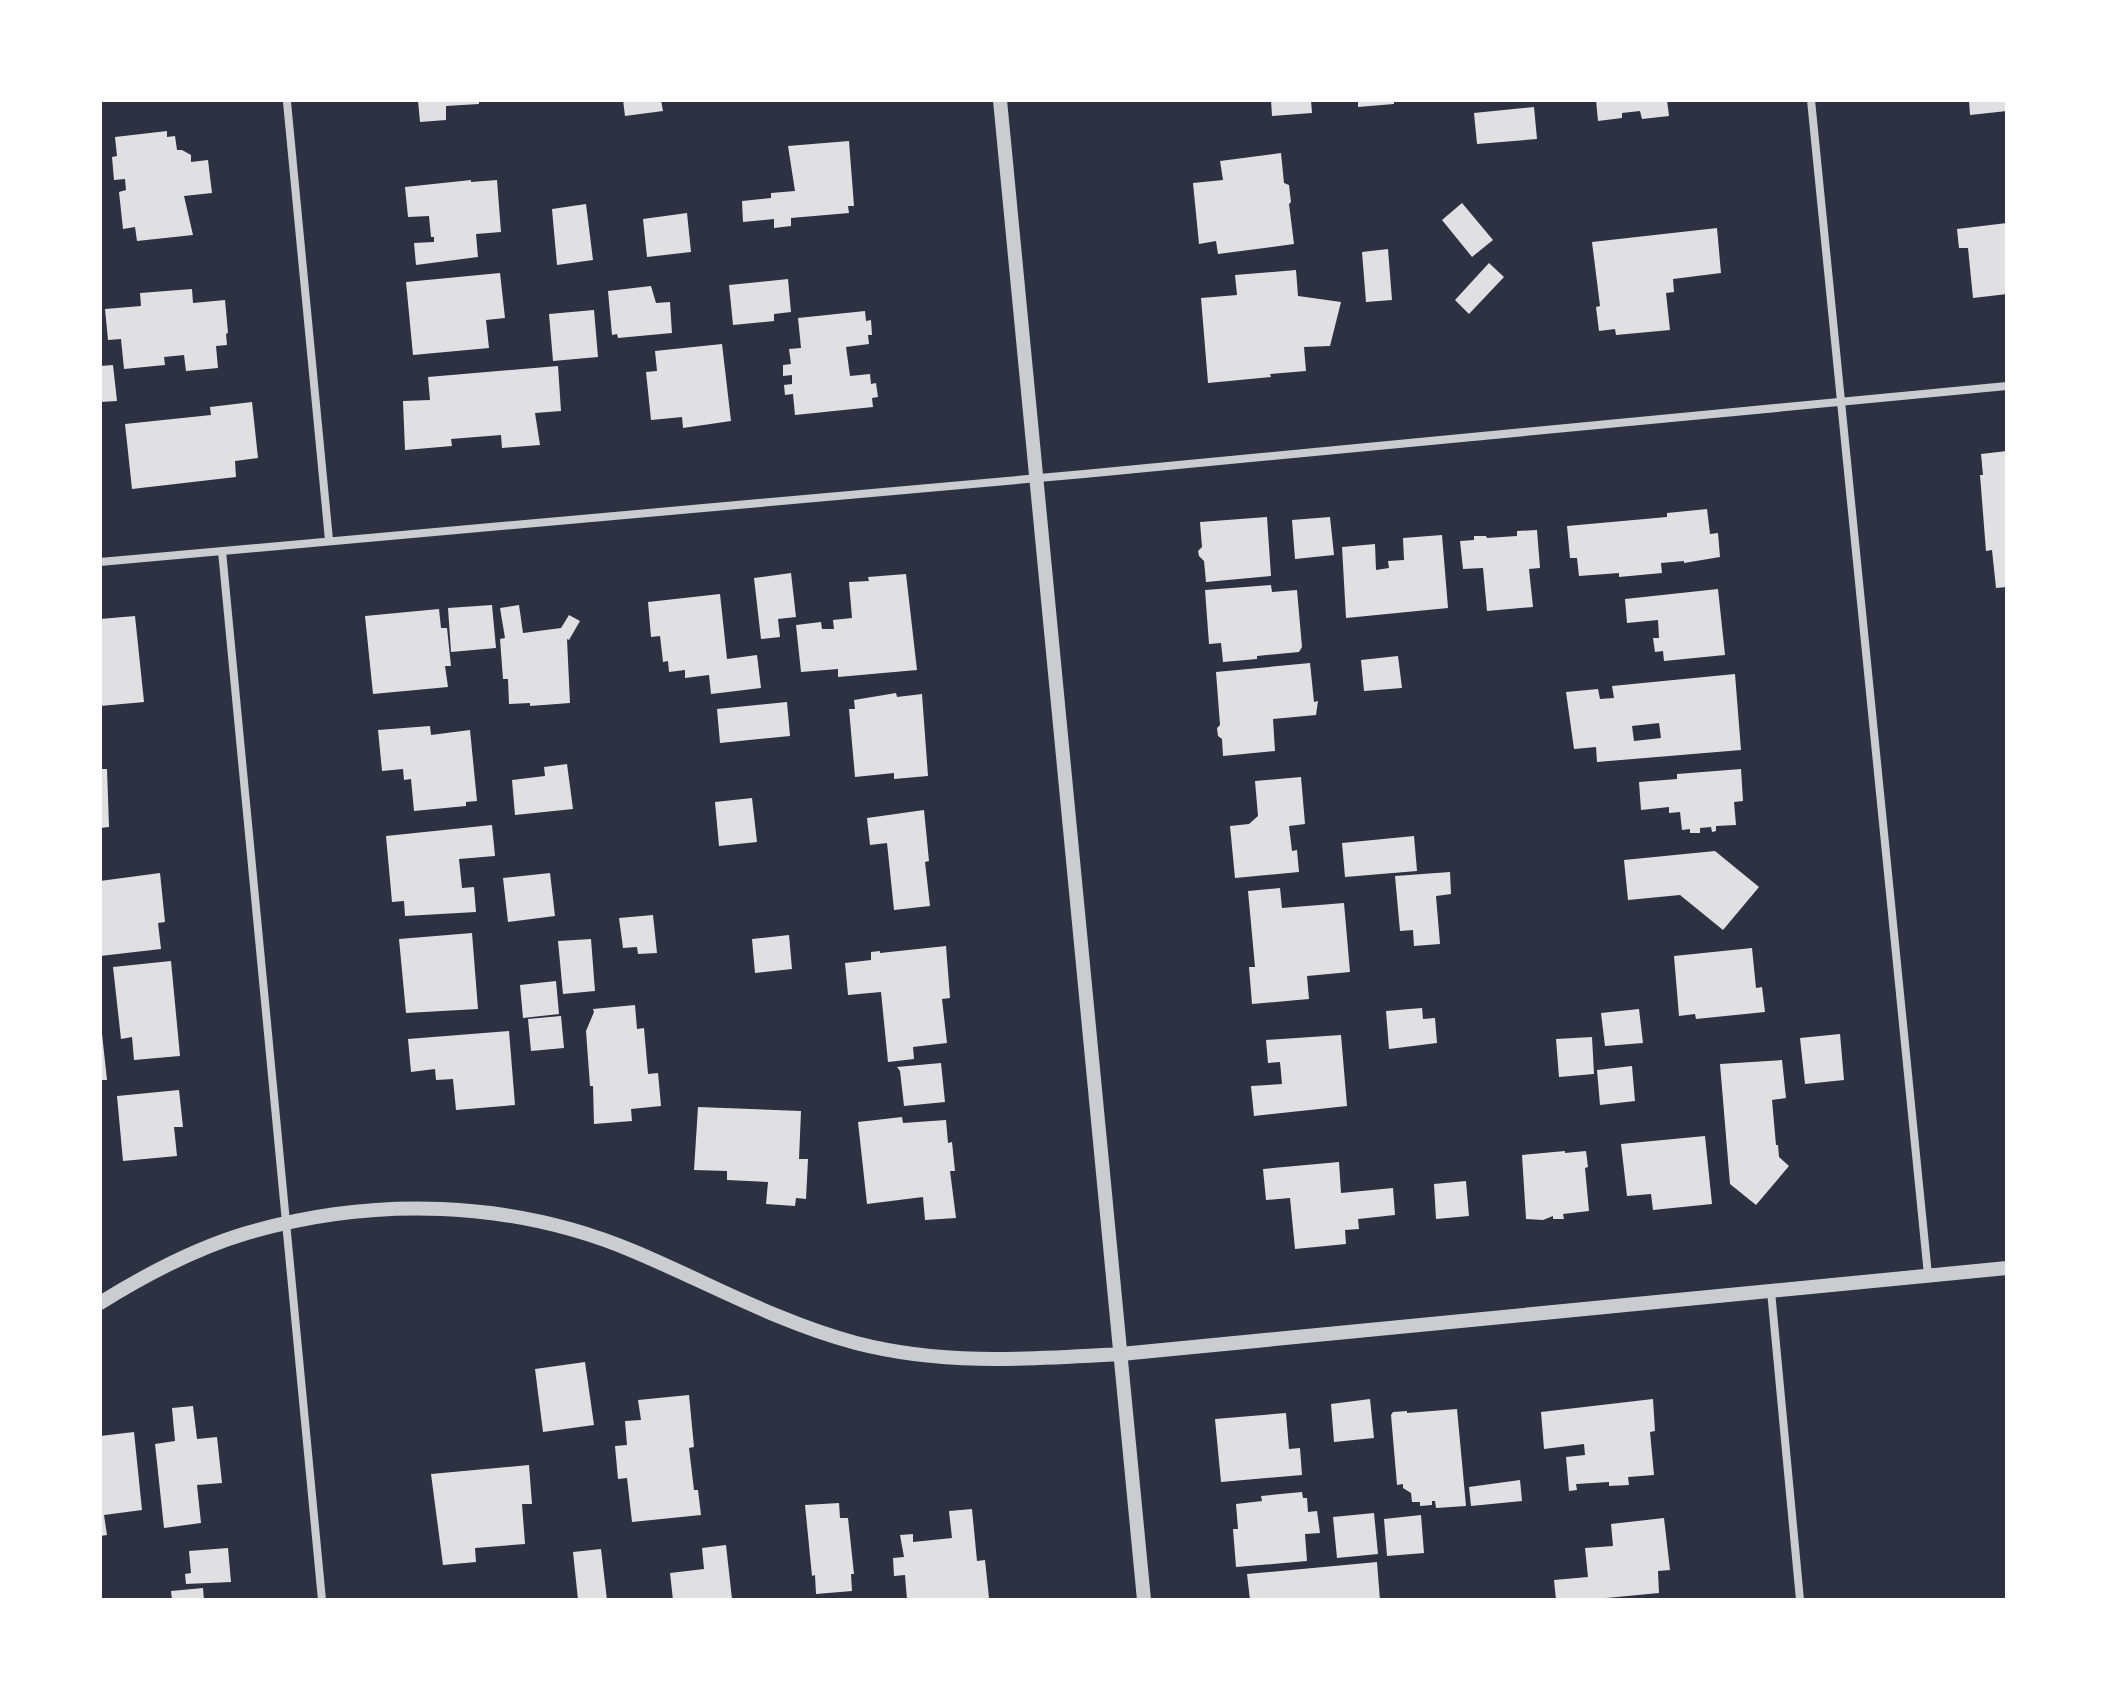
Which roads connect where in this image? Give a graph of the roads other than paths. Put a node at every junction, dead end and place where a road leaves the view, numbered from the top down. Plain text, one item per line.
1 (1000, 100) edge
2 (1811, 100) edge
3 (287, 102) dead end
4 (2007, 386) edge
5 (1840, 403) junction
6 (1037, 478) junction
7 (329, 540) junction
8 (222, 551) junction
9 (100, 562) edge
10 (285, 1224) junction
11 (2007, 1268) edge
12 (1928, 1275) junction
13 (1771, 1291) junction
14 (100, 1303) edge
15 (1121, 1354) junction
16 (322, 1600) edge
17 (1144, 1600) edge
18 (1800, 1600) edge

1 - 6 street
2 - 5 street
3 - 7 street
4 - 5 street
5 - 6 street
5 - 12 street
6 - 7 street
6 - 15 street
7 - 8 street
8 - 9 street
8 - 10 street
10 - 14 street
10 - 15 street
10 - 16 street
11 - 12 street
12 - 13 street
13 - 15 street
13 - 18 street
15 - 17 street

